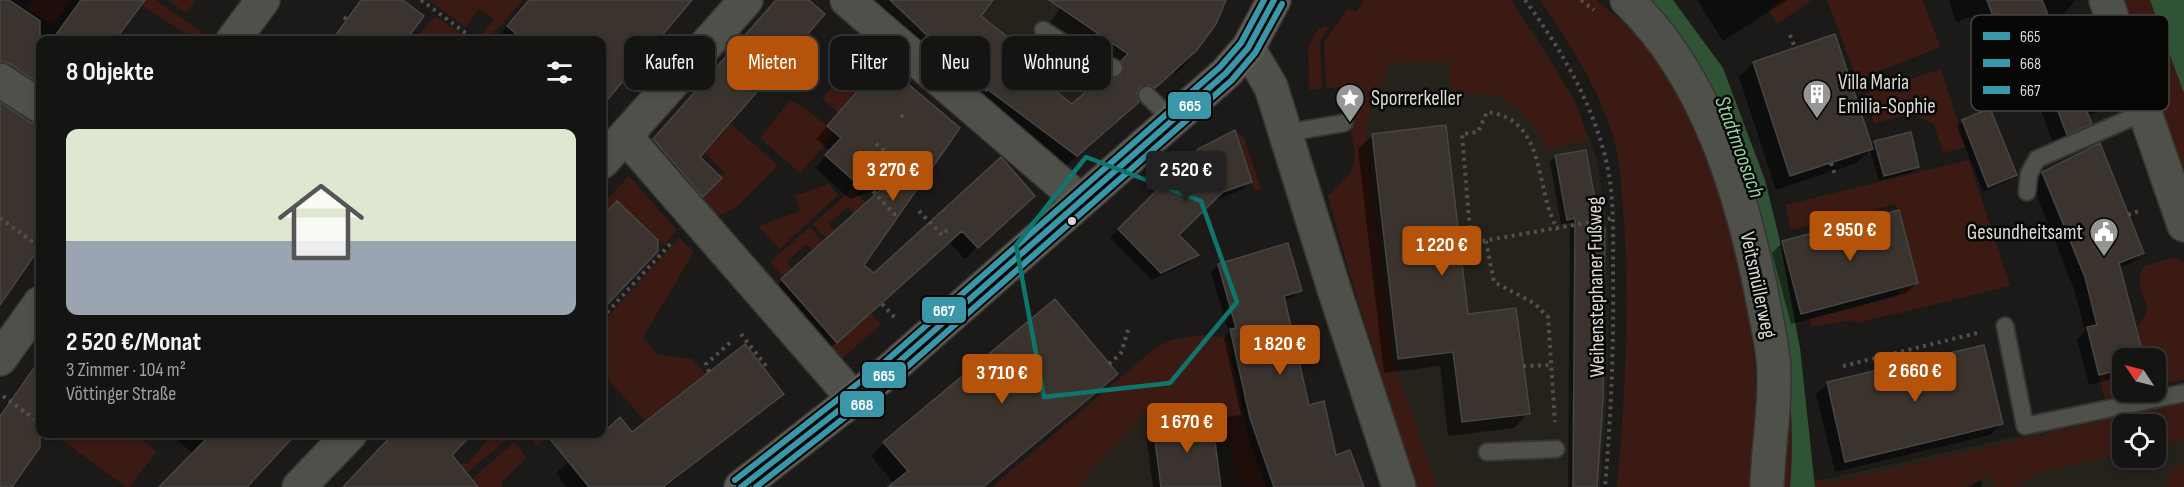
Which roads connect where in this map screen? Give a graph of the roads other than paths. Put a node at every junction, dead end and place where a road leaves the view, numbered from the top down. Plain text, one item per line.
1 (263, 0) edge
2 (746, 0) edge
3 (847, 0) edge
4 (1274, 0) edge
5 (2106, 0) edge
6 (1624, 5) edge
7 (2111, 15) edge
8 (1043, 30) dead end
9 (236, 36) edge
10 (1248, 48) junction
11 (1114, 68) dead end
12 (0, 80) edge
13 (1147, 95) dead end
14 (36, 103) edge
15 (2145, 112) joint
16 (1173, 121) junction
17 (1344, 123) dead end
18 (1285, 133) junction
19 (626, 137) junction
20 (606, 158) edge
21 (2027, 192) dead end
22 (1081, 201) junction
23 (2184, 225) edge
24 (36, 309) edge
25 (2005, 326) road end
26 (0, 359) edge
27 (2184, 393) edge
28 (854, 399) junction
29 (346, 438) edge
30 (1556, 449) road end
31 (1487, 452) dead end
32 (299, 487) edge
33 (741, 487) edge
34 (1399, 487) edge
35 (1767, 487) edge

1 - 9 street
2 - 19 street
3 - 22 street
4 - 10 main road
5 - 7 street
6 - 35 street, Veitsmüllerweg
8 - 11 lane
10 - 16 main road
10 - 18 street
12 - 14 street
13 - 16 lane
15 - 21 lane
15 - 23 street
16 - 22 main road
17 - 18 lane
18 - 34 street
19 - 20 street
19 - 28 street
22 - 28 main road
24 - 26 street
25 - 27 lane
28 - 33 main road
29 - 32 street
30 - 31 lane

